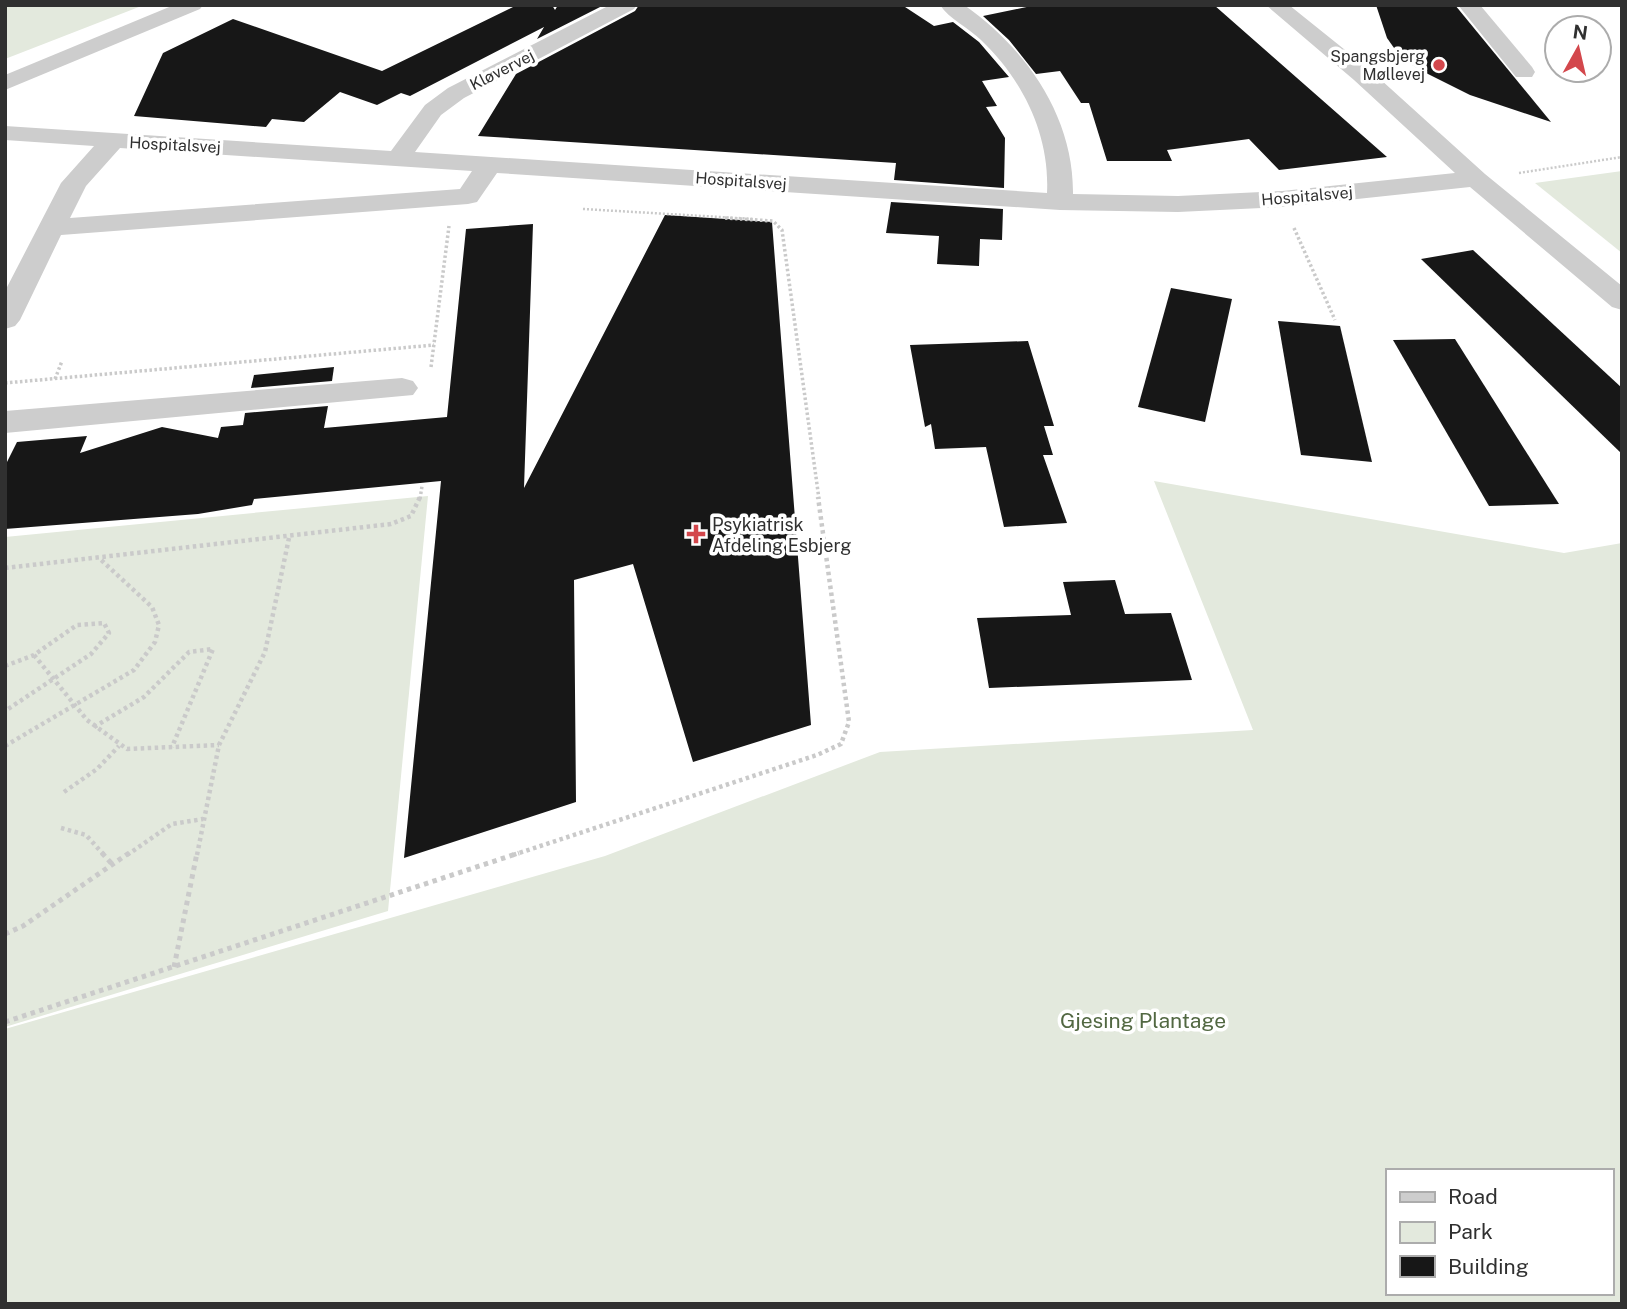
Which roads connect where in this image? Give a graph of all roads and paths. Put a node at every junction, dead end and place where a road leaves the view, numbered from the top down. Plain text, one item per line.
1 (192, 5) edge
2 (627, 5) edge
3 (950, 5) edge
4 (1276, 5) edge
5 (1468, 5) edge
6 (1524, 72) dead end
7 (5, 83) edge
8 (5, 133) edge
9 (112, 142) junction
10 (1622, 157) edge
11 (398, 159) junction
12 (489, 165) junction
13 (1476, 179) junction
14 (468, 196) junction
15 (1282, 199) junction
16 (1060, 202) junction
17 (583, 209) dead end
18 (51, 228) junction
19 (1622, 301) edge
20 (5, 320) edge
21 (1335, 320) dead end
22 (434, 345) junction
23 (62, 360) dead end
24 (431, 370) dead end
25 (55, 379) junction
26 (5, 383) edge
27 (402, 388) dead end
28 (5, 422) edge
29 (422, 486) dead end
30 (289, 538) junction
31 (98, 558) junction
32 (5, 568) edge
33 (34, 655) junction
34 (5, 666) edge
35 (51, 678) junction
36 (76, 706) junction
37 (5, 711) edge
38 (94, 727) junction
39 (219, 745) junction
40 (5, 746) edge
41 (119, 746) junction
42 (172, 747) junction
43 (64, 792) dead end
44 (203, 819) junction
45 (61, 828) dead end
46 (112, 864) junction
47 (5, 934) edge
48 (174, 968) junction
49 (5, 1022) edge

1 - 7 street
2 - 11 street, Kløvervej
3 - 16 street
4 - 13 street
5 - 6 street
8 - 9 street, Hospitalsvej
9 - 11 street, Hospitalsvej
9 - 18 street
10 - 13 path
11 - 12 street, Hospitalsvej
12 - 14 street
12 - 16 street, Hospitalsvej
13 - 15 street, Hospitalsvej
13 - 19 street
14 - 18 street
14 - 22 path
15 - 16 street, Hospitalsvej
15 - 21 path
17 - 48 path
18 - 20 street
22 - 24 path
22 - 25 path
23 - 25 path
25 - 26 path
27 - 28 street
29 - 30 path
30 - 31 path
30 - 39 path
31 - 32 path
31 - 36 path
33 - 34 path
33 - 35 path
33 - 35 path
35 - 36 path
35 - 37 path
36 - 38 path
36 - 40 path
38 - 41 path
38 - 42 path
39 - 42 path
39 - 44 path
41 - 42 path
41 - 43 path
44 - 46 path
44 - 48 path
45 - 46 path
46 - 47 path
48 - 49 path

